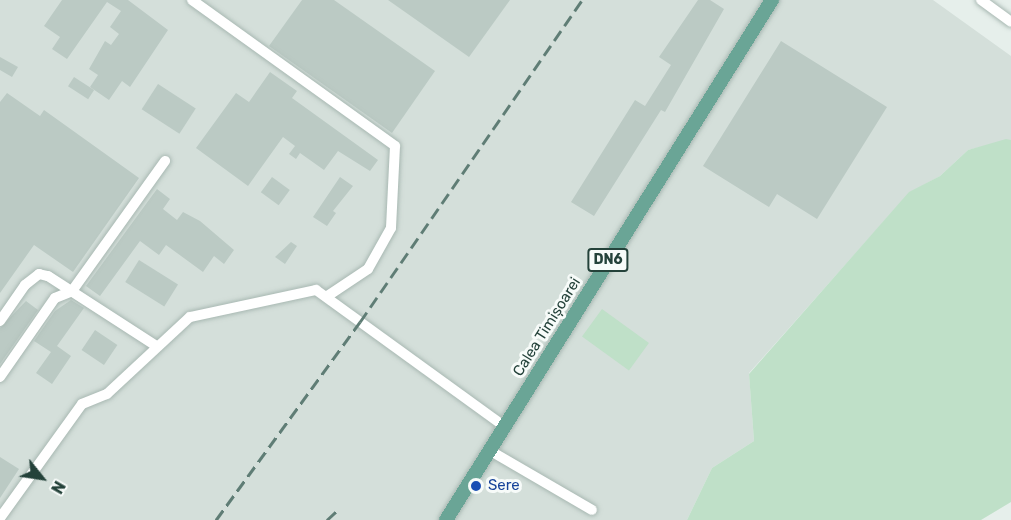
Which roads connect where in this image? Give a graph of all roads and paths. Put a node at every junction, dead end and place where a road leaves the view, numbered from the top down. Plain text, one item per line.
1 (192, 0) edge
2 (772, 0) edge
3 (981, 0) edge
4 (1011, 22) edge
5 (165, 161) dead end
6 (72, 291) junction
7 (327, 297) junction
8 (0, 321) edge
9 (156, 346) junction
10 (0, 377) edge
11 (504, 426) junction
12 (489, 450) junction
13 (592, 510) dead end
14 (0, 518) edge
15 (446, 520) edge

1 - 7 street
2 - 11 main road, Calea Timișoarei / DN6
3 - 4 street
5 - 6 street
6 - 8 street
6 - 9 street
6 - 10 street
7 - 9 street
7 - 11 street
9 - 14 street
11 - 12 main road, Calea Timișoarei / DN6
12 - 13 street
12 - 15 main road, Calea Timișoarei / DN6

